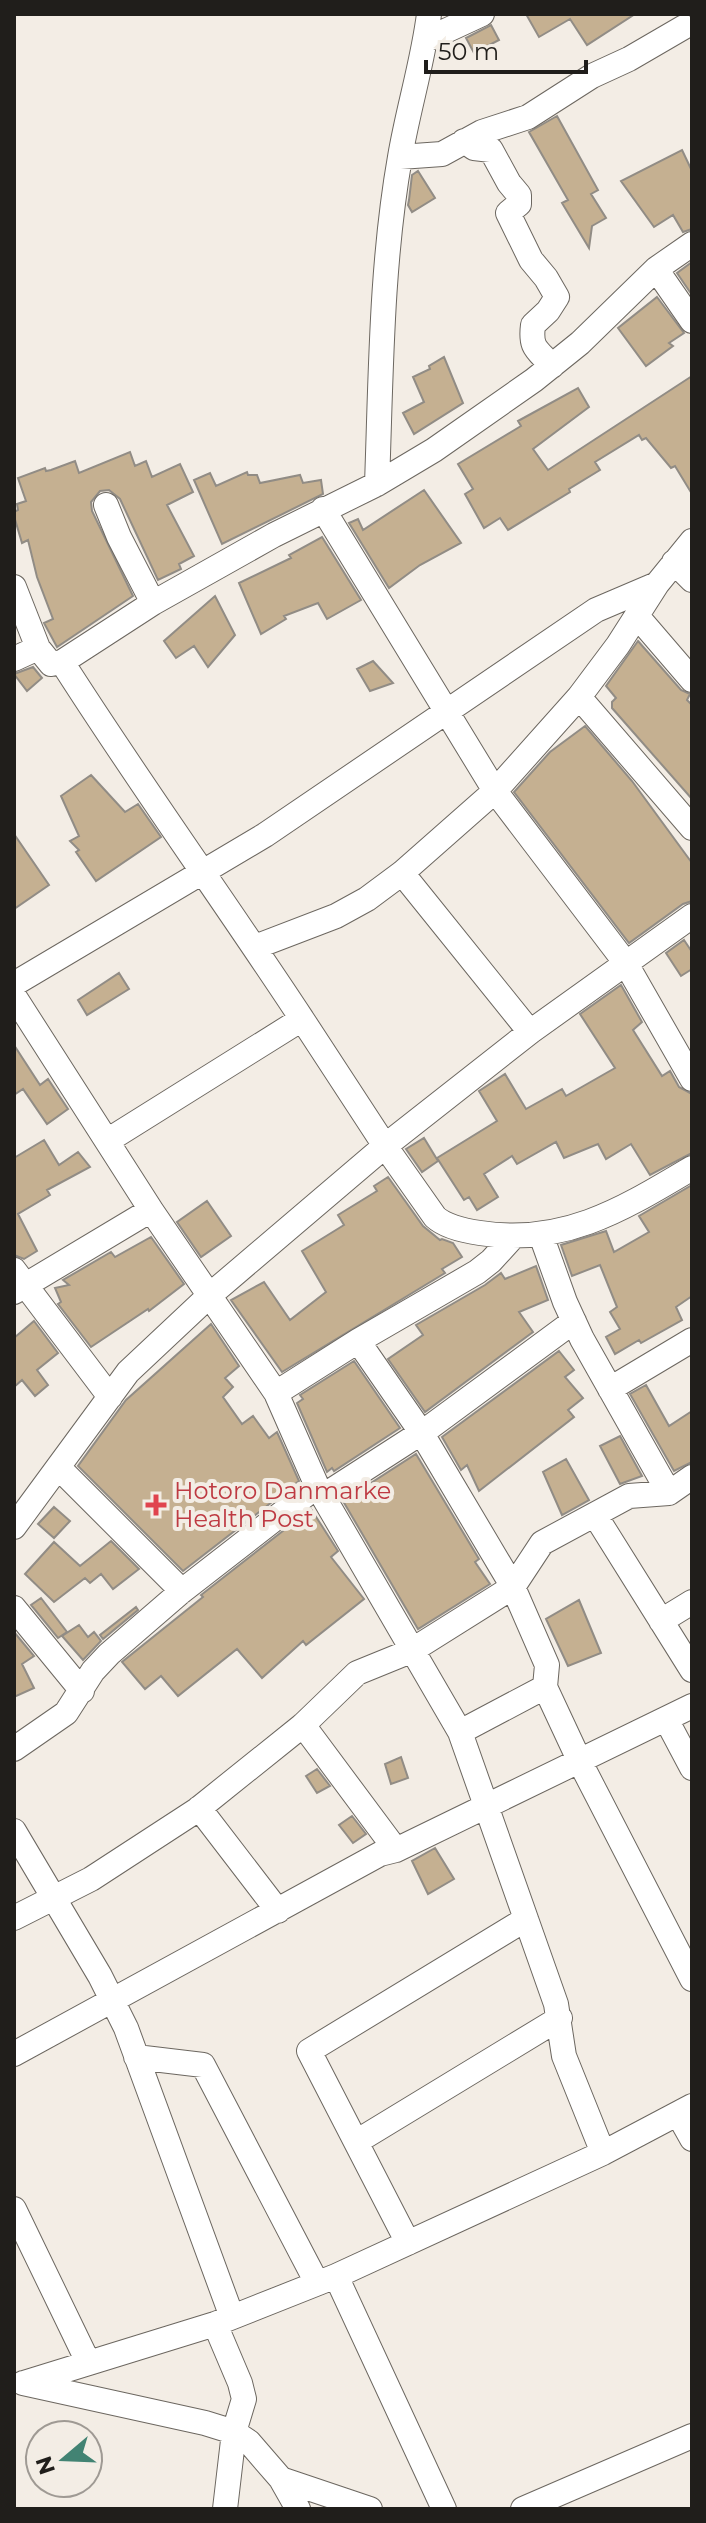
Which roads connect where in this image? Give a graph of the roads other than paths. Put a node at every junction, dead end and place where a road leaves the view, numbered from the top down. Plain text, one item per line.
1 (429, 14) edge
2 (482, 14) edge
3 (685, 28) edge
4 (426, 40) junction
5 (464, 141) junction
6 (400, 157) junction
7 (692, 244) edge
8 (656, 269) junction
9 (692, 321) edge
10 (552, 366) junction
11 (377, 484) junction
12 (106, 505) dead end
13 (323, 509) junction
14 (692, 541) edge
15 (674, 562) junction
16 (692, 580) edge
17 (657, 584) junction
18 (14, 587) edge
19 (153, 603) junction
20 (637, 616) junction
21 (38, 648) junction
22 (14, 659) edge
23 (62, 662) junction
24 (692, 680) edge
25 (579, 697) junction
26 (445, 713) junction
27 (495, 791) junction
28 (692, 828) edge
29 (204, 871) junction
30 (402, 873) junction
31 (692, 916) edge
32 (255, 947) junction
33 (625, 962) junction
34 (14, 984) edge
35 (14, 996) edge
36 (302, 1019) junction
37 (530, 1032) junction
38 (692, 1079) edge
39 (107, 1141) junction
40 (385, 1146) junction
41 (692, 1168) edge
42 (151, 1210) junction
43 (541, 1235) junction
44 (512, 1238) junction
45 (18, 1283) edge
46 (210, 1295) junction
47 (574, 1321) junction
48 (692, 1340) edge
49 (358, 1341) junction
50 (610, 1389) junction
51 (276, 1393) junction
52 (110, 1397) junction
53 (421, 1432) junction
54 (59, 1468) junction
55 (692, 1477) edge
56 (320, 1491) junction
57 (669, 1493) junction
58 (595, 1515) junction
59 (14, 1527) edge
60 (513, 1587) junction
61 (182, 1591) junction
62 (692, 1602) edge
63 (14, 1608) edge
64 (661, 1621) junction
65 (411, 1651) junction
66 (692, 1670) edge
67 (545, 1687) junction
68 (82, 1691) junction
69 (692, 1706) edge
70 (666, 1719) junction
71 (303, 1725) junction
72 (460, 1732) junction
73 (14, 1749) edge
74 (580, 1762) junction
75 (692, 1768) edge
76 (486, 1805) junction
77 (199, 1808) junction
78 (14, 1831) edge
79 (396, 1850) junction
80 (53, 1900) junction
81 (278, 1911) junction
82 (14, 1918) edge
83 (526, 1919) junction
84 (692, 1979) edge
85 (112, 2002) junction
86 (560, 2018) junction
87 (14, 2054) edge
88 (136, 2057) junction
89 (685, 2110) edge
90 (692, 2139) edge
91 (356, 2142) junction
92 (603, 2153) junction
93 (14, 2209) edge
94 (408, 2243) junction
95 (327, 2280) junction
96 (223, 2321) junction
97 (88, 2362) junction
98 (19, 2382) edge
99 (234, 2432) junction
100 (692, 2436) edge
101 (281, 2479) junction
102 (225, 2509) edge
103 (298, 2509) edge
104 (370, 2509) edge
105 (444, 2509) edge
106 (523, 2509) edge

1 - 4 street
2 - 4 street
3 - 5 street
4 - 6 street
5 - 6 street
5 - 10 street
6 - 11 street
7 - 8 street
8 - 9 street
8 - 10 street
10 - 11 street
11 - 13 street
12 - 19 street
13 - 19 street
13 - 26 street
14 - 15 street
15 - 16 street
15 - 17 street
17 - 20 street
17 - 26 street
18 - 21 street
19 - 23 street
20 - 24 street
20 - 25 street
21 - 22 street
21 - 23 street
23 - 29 street
25 - 27 street
25 - 28 street
26 - 27 street
26 - 29 street
27 - 30 street
27 - 33 street
29 - 32 street
29 - 34 street
30 - 32 street
30 - 37 street
31 - 33 street
32 - 36 street
33 - 37 street
33 - 38 street
35 - 39 street
36 - 39 street
36 - 40 street
37 - 40 street
39 - 42 street
40 - 44 street
40 - 46 street
41 - 43 street
42 - 45 street
42 - 46 street
43 - 44 street
43 - 47 street
44 - 49 street
45 - 52 street
46 - 51 street
46 - 52 street
47 - 50 street
47 - 53 street
48 - 50 street
49 - 51 street
49 - 53 street
50 - 57 street
51 - 56 street
52 - 54 street
53 - 56 street
53 - 60 street
54 - 59 street
54 - 61 street
55 - 57 street
56 - 61 street
56 - 65 street
57 - 58 street
58 - 60 street
58 - 64 street
60 - 65 street
60 - 67 street
61 - 68 street
62 - 64 street
63 - 68 street
64 - 66 street
65 - 71 street
65 - 72 street
67 - 72 street
67 - 74 street
68 - 73 street
69 - 70 street
70 - 74 street
70 - 75 street
71 - 77 street
71 - 79 street
72 - 76 street
74 - 76 street
74 - 84 street
76 - 79 street
76 - 83 street
77 - 80 street
77 - 81 street
78 - 80 street
79 - 81 street
80 - 82 street
80 - 85 street
81 - 85 street
83 - 86 street
83 - 91 street
85 - 87 street
85 - 88 street
86 - 91 street
86 - 92 street
88 - 95 street
88 - 96 street
89 - 90 street
89 - 92 street
91 - 94 street
92 - 94 street
93 - 97 street
94 - 95 street
95 - 96 street
95 - 105 street
96 - 97 street
96 - 99 street
97 - 98 street
98 - 99 street
99 - 101 street
99 - 102 street
100 - 106 street
101 - 103 street
101 - 104 street

